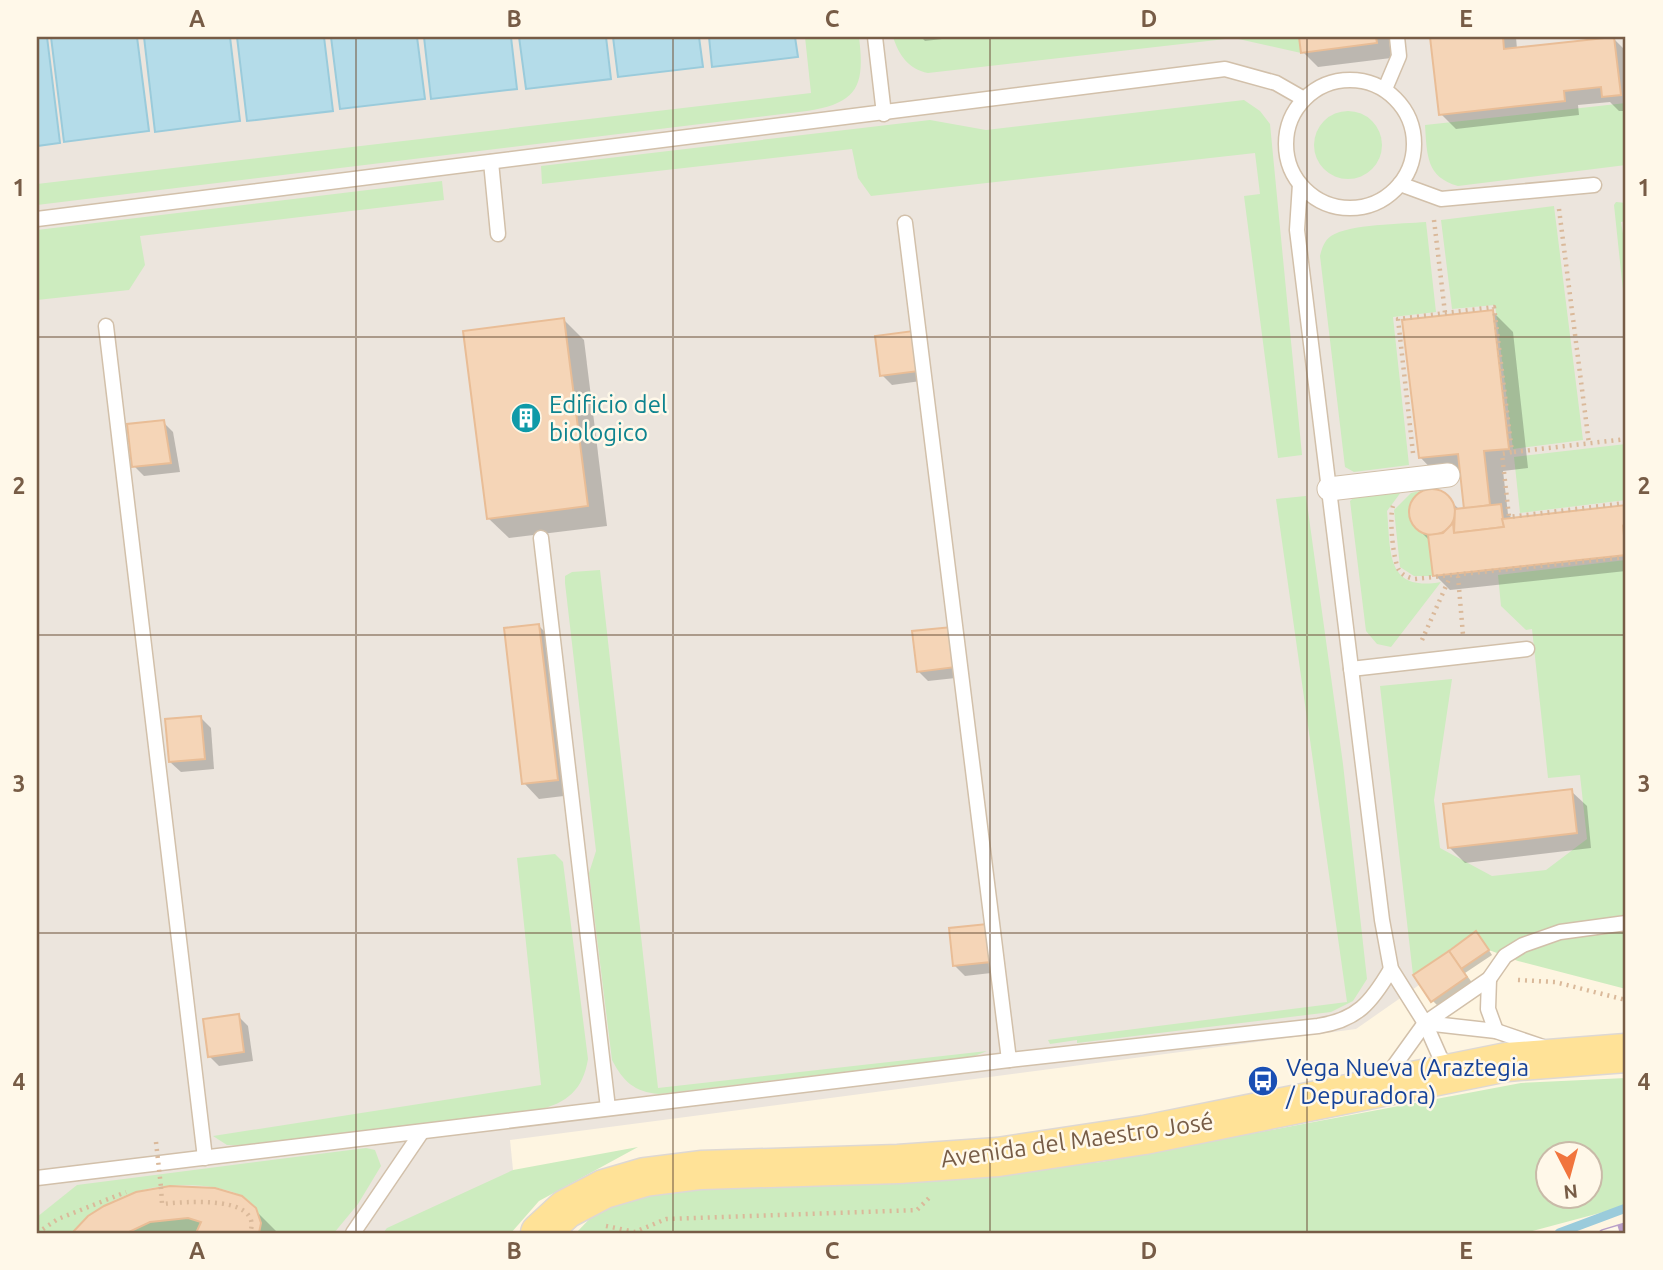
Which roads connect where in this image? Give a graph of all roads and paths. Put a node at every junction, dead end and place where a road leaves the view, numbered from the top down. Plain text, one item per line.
1 (875, 37) edge
2 (1397, 37) edge
3 (1385, 89) junction
4 (1304, 99) junction
5 (884, 114) junction
6 (491, 162) junction
7 (1300, 184) junction
8 (1400, 184) junction
9 (1594, 185) dead end
10 (1557, 189) junction
11 (37, 219) edge
12 (1434, 220) dead end
13 (905, 223) dead end
14 (498, 234) dead end
15 (1444, 313) dead end
16 (107, 326) dead end
17 (1626, 439) edge
18 (1589, 444) junction
19 (1514, 452) dead end
20 (1448, 475) dead end
21 (1416, 479) junction
22 (1329, 489) junction
23 (1626, 503) edge
24 (541, 538) dead end
25 (1626, 557) edge
26 (1458, 576) junction
27 (1450, 577) junction
28 (1527, 649) dead end
29 (1465, 656) junction
30 (1412, 664) junction
31 (1350, 669) junction
32 (1626, 923) edge
33 (1391, 970) junction
34 (1489, 979) junction
35 (1518, 980) dead end
36 (1626, 1000) edge
37 (1425, 1023) junction
38 (1496, 1031) junction
39 (1625, 1053) edge
40 (1566, 1055) junction
41 (1009, 1060) junction
42 (1452, 1072) junction
43 (1378, 1089) junction
44 (608, 1108) junction
45 (421, 1133) junction
46 (156, 1142) dead end
47 (205, 1158) junction
48 (37, 1178) edge
49 (133, 1190) dead end
50 (937, 1191) dead end
51 (598, 1225) dead end
52 (541, 1231) edge
53 (37, 1233) edge
54 (250, 1233) edge
55 (353, 1233) edge

1 - 5 lane
2 - 3 lane
3 - 4 lane
3 - 8 lane
4 - 5 lane
4 - 7 lane
5 - 6 lane
6 - 11 lane
6 - 14 lane
7 - 8 lane
7 - 22 lane
8 - 10 lane
9 - 10 lane
10 - 18 path
12 - 15 path
13 - 41 lane
16 - 47 lane
17 - 18 path
18 - 19 path
20 - 21 street
21 - 22 street
21 - 23 path
21 - 27 path
22 - 31 lane
24 - 44 lane
25 - 26 path
26 - 27 path
26 - 29 path
27 - 30 path
28 - 29 lane
29 - 30 lane
30 - 31 lane
31 - 33 lane
32 - 34 lane
33 - 37 lane
33 - 41 lane
34 - 37 lane
34 - 38 lane
35 - 36 path
37 - 38 lane
37 - 42 lane
37 - 43 lane
38 - 40 lane
39 - 40 main road, Avenida del Maestro José
40 - 42 main road, Avenida del Maestro José
41 - 44 lane
42 - 43 main road, Avenida del Maestro José
43 - 52 main road, Avenida del Maestro José
44 - 45 lane
45 - 47 lane
45 - 55 lane
46 - 54 path, bridge
47 - 48 lane
49 - 53 path
50 - 51 path

